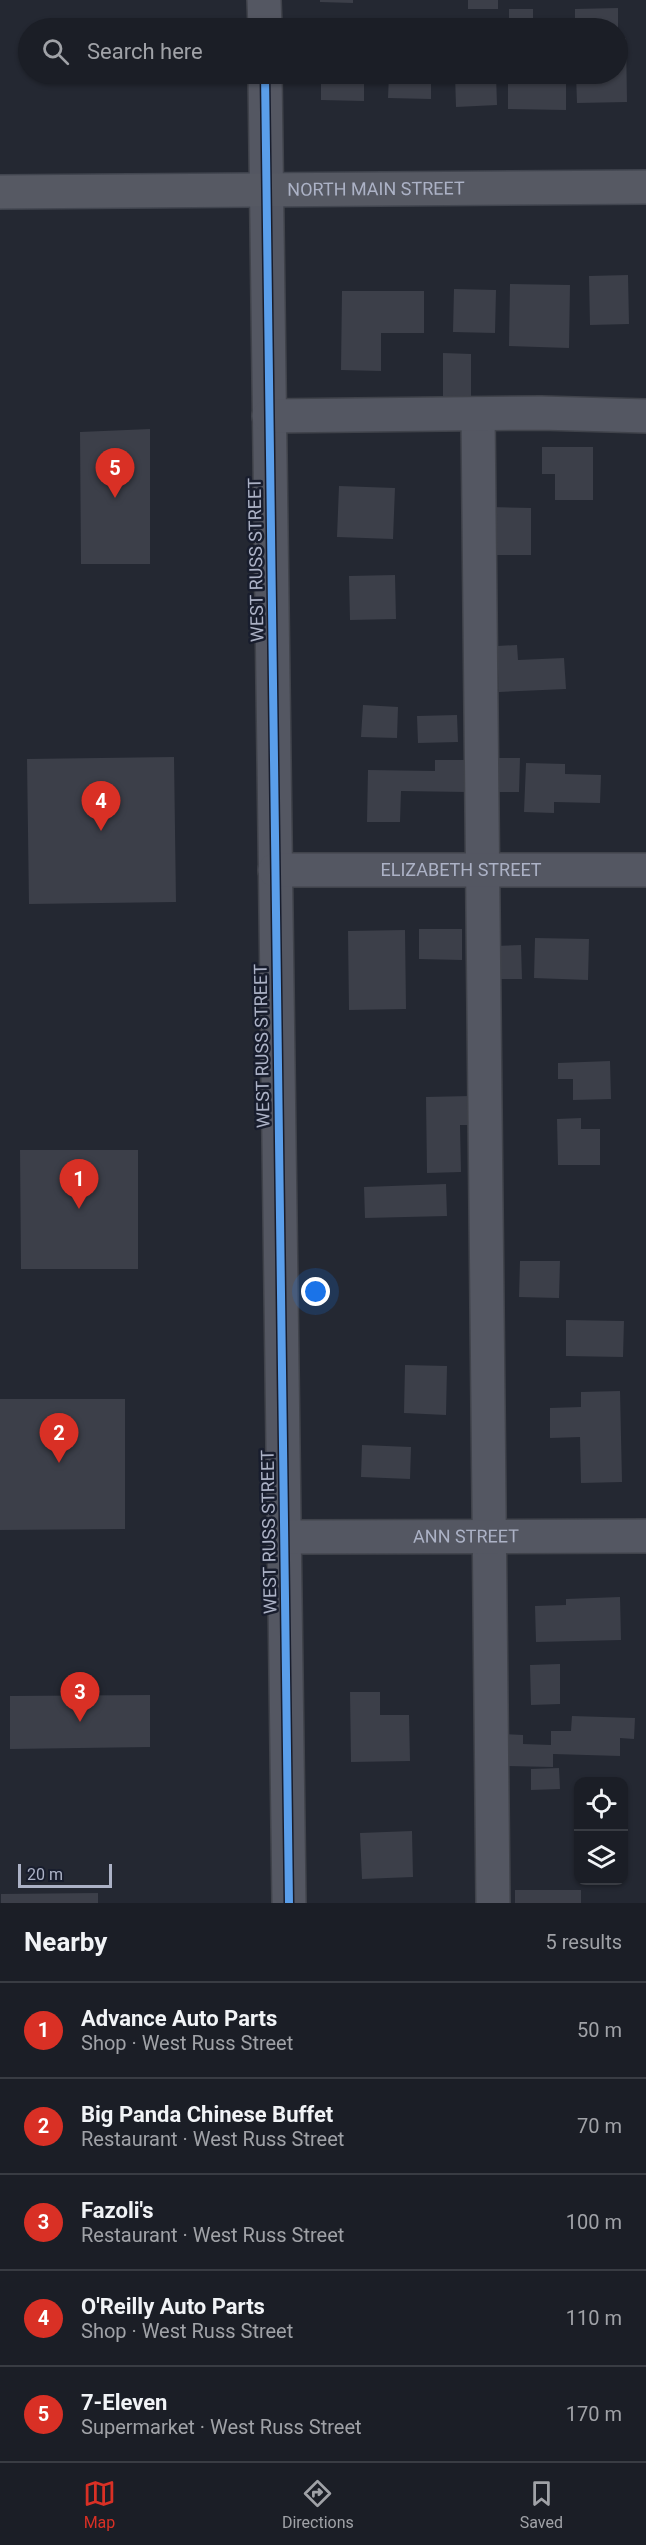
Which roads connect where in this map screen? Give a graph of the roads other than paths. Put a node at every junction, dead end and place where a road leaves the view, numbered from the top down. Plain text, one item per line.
1 (264, 0) edge
2 (265, 18) edge
3 (265, 84) edge
4 (646, 187) edge
5 (266, 189) junction
6 (0, 192) edge
7 (478, 414) junction
8 (269, 416) junction
9 (646, 416) edge
10 (275, 870) junction
11 (482, 870) junction
12 (646, 870) edge
13 (491, 1536) junction
14 (646, 1536) edge
15 (284, 1537) junction
16 (289, 1903) edge
17 (493, 1903) edge

1 - 2 street
3 - 5 street, WEST RUSS STREET
4 - 5 main road, NORTH MAIN STREET
5 - 6 main road, NORTH MAIN STREET
5 - 8 street, WEST RUSS STREET
7 - 8 street
7 - 9 street
7 - 11 street
8 - 10 street, WEST RUSS STREET
10 - 11 street, ELIZABETH STREET
10 - 15 street, WEST RUSS STREET
11 - 12 street, ELIZABETH STREET
11 - 13 street
13 - 14 street, ANN STREET
13 - 15 street, ANN STREET
13 - 17 street
15 - 16 street, WEST RUSS STREET

